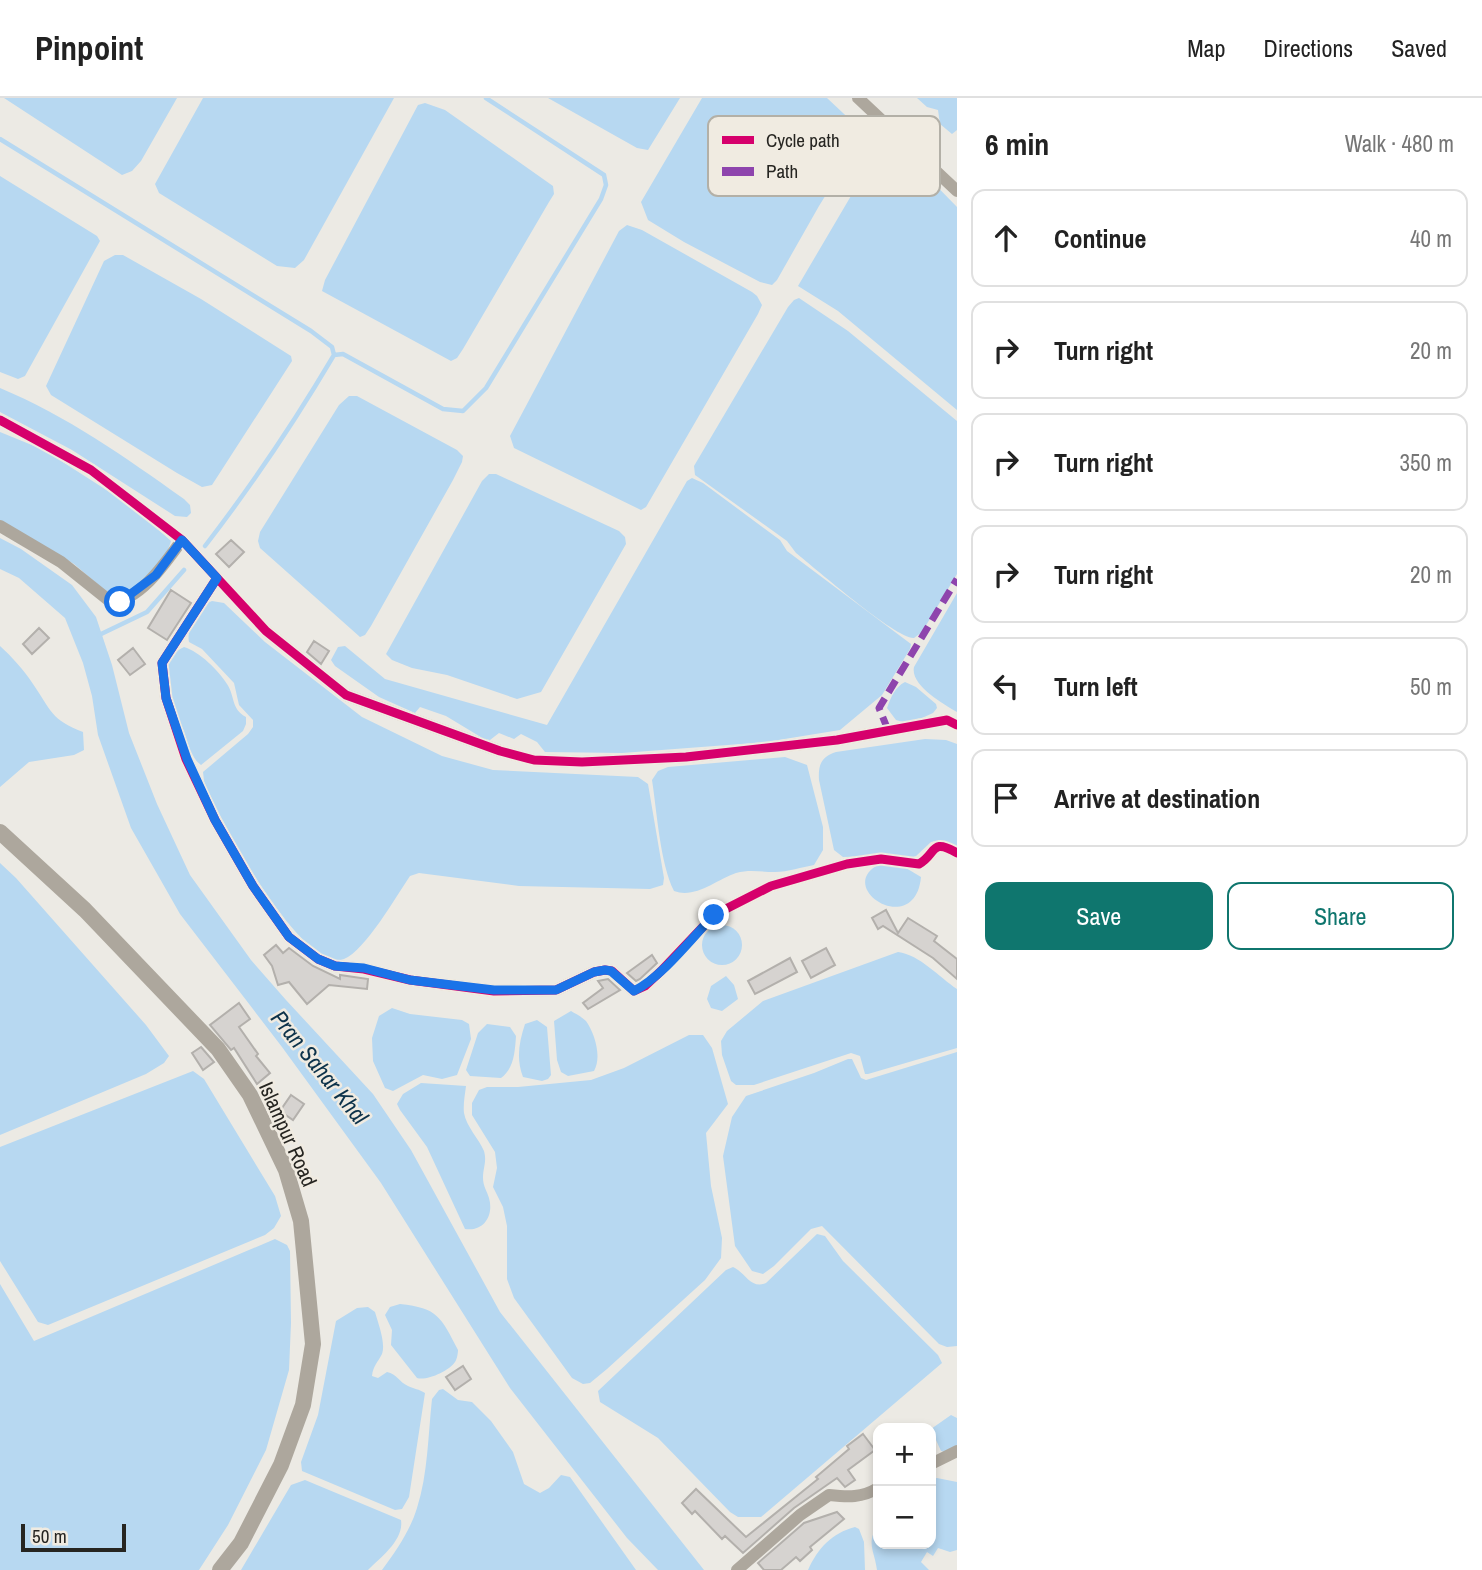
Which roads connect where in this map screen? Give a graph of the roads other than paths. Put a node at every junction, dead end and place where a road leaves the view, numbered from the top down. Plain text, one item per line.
1 (858, 98) edge
2 (877, 116) edge
3 (940, 175) edge
4 (957, 191) edge
5 (0, 420) edge
6 (0, 526) edge
7 (182, 540) junction
8 (217, 578) junction
9 (957, 725) edge
10 (0, 832) edge
11 (957, 853) edge
12 (957, 1451) edge
13 (936, 1462) edge
14 (873, 1491) edge
15 (220, 1570) edge
16 (737, 1570) edge

1 - 2 street
3 - 4 street
5 - 7 street
6 - 7 street
7 - 8 street
8 - 9 street
8 - 11 street
10 - 15 street, Islampur Road
12 - 13 street
14 - 16 street

